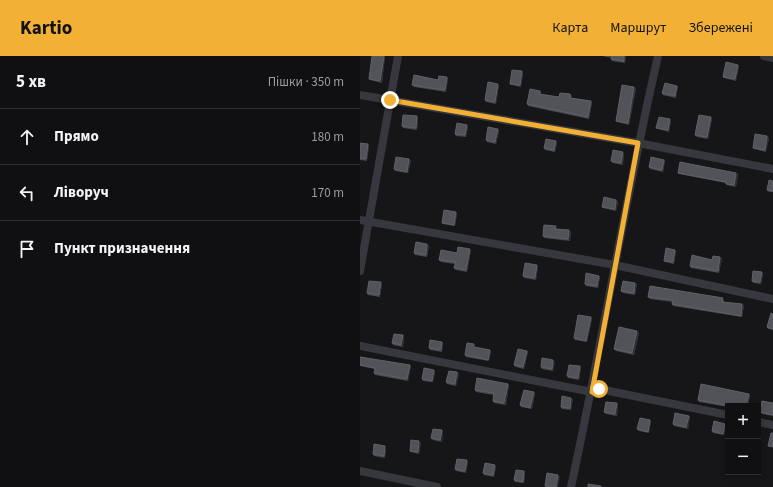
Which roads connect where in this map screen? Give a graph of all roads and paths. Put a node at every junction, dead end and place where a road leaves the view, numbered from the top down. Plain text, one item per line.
1 (398, 56) edge
2 (658, 56) edge
3 (764, 56) edge
4 (773, 58) edge
5 (360, 95) edge
6 (390, 100) junction
7 (638, 143) junction
8 (773, 169) edge
9 (360, 220) edge
10 (369, 222) junction
11 (615, 265) junction
12 (360, 271) edge
13 (773, 299) edge
14 (360, 346) edge
15 (592, 392) junction
16 (725, 414) edge
17 (761, 423) edge
18 (773, 425) edge
19 (360, 471) edge
20 (437, 487) edge
21 (571, 487) edge

1 - 6 street
2 - 7 street
3 - 4 street
5 - 6 street
6 - 7 street
6 - 10 street
7 - 8 street
7 - 11 street
9 - 10 street
10 - 11 street
10 - 12 street
11 - 13 street
11 - 15 street
14 - 15 street
15 - 16 street
15 - 21 street
17 - 18 street
19 - 20 street

